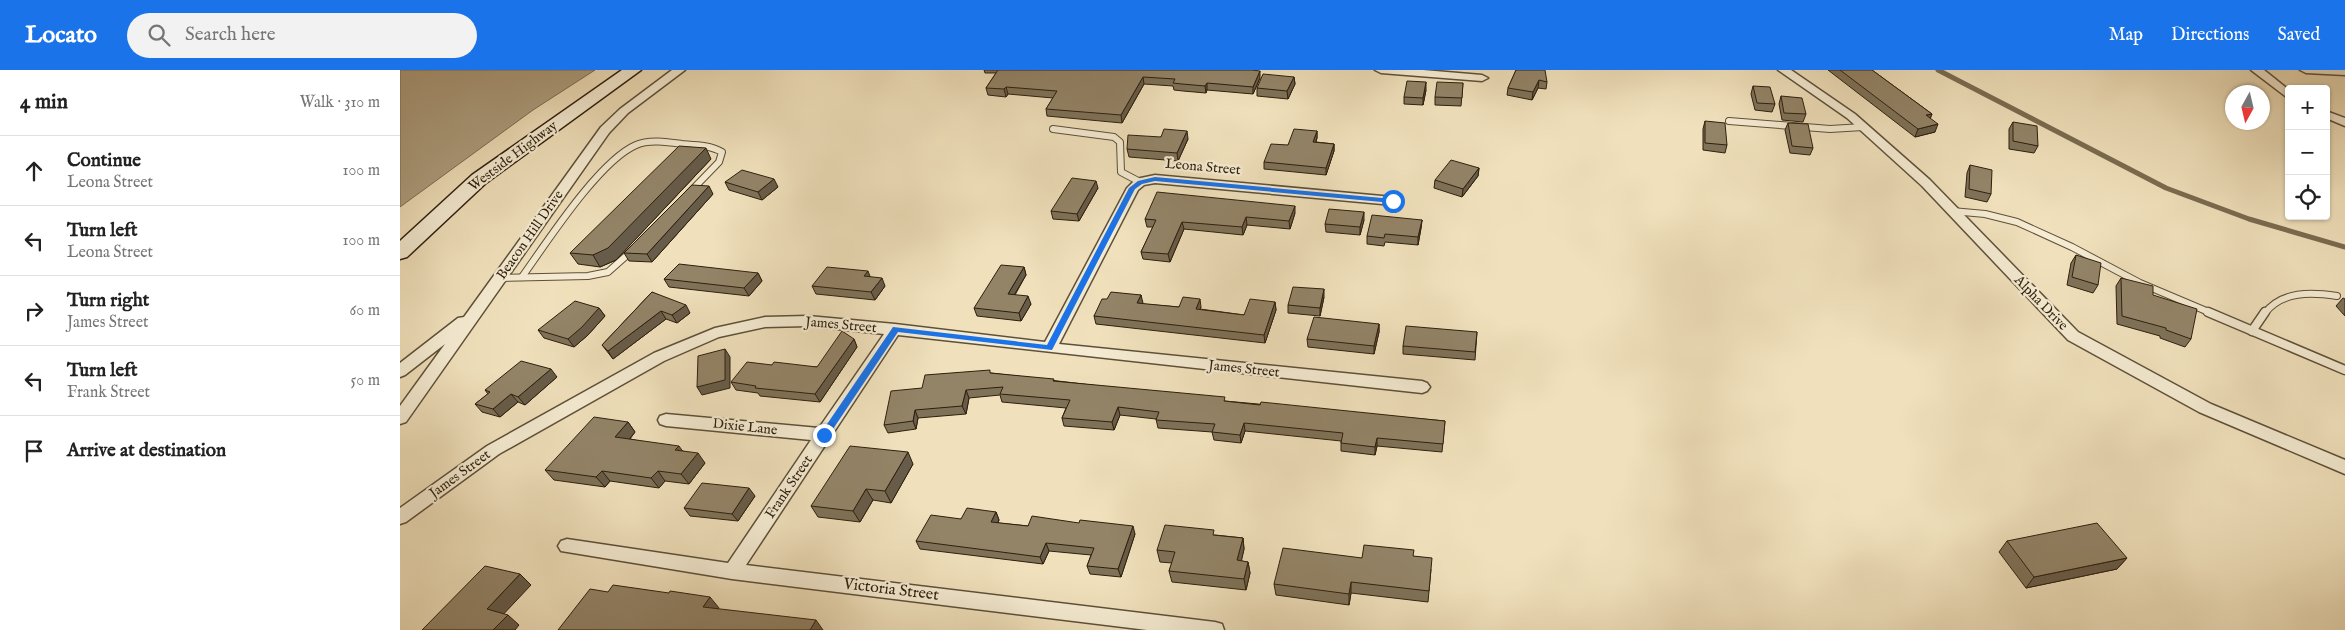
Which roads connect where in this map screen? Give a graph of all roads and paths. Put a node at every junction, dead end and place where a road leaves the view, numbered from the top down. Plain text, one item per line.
1 (633, 70) edge
2 (679, 70) edge
3 (1381, 70) edge
4 (1784, 70) edge
5 (2257, 70) edge
6 (2306, 70) edge
7 (2345, 72) edge
8 (1482, 78) dead end
9 (2285, 93) edge
10 (2330, 116) edge
11 (1729, 121) dead end
12 (2345, 122) edge
13 (1863, 127) junction
14 (1053, 129) dead end
15 (1140, 182) junction
16 (685, 197) edge
17 (1393, 201) dead end
18 (1952, 211) junction
19 (638, 245) edge
20 (400, 252) edge
21 (522, 277) junction
22 (500, 278) junction
23 (2337, 296) dead end
24 (476, 312) junction
25 (896, 329) junction
26 (2252, 331) junction
27 (1049, 348) junction
28 (2345, 370) edge
29 (400, 371) edge
30 (1422, 387) dead end
31 (400, 418) edge
32 (666, 420) dead end
33 (824, 435) junction
34 (2345, 467) edge
35 (400, 517) edge
36 (567, 546) dead end
37 (732, 571) junction
38 (1215, 630) edge

1 - 20 main road, Westside Highway
2 - 22 street, Beacon Hill Drive
3 - 8 street
4 - 13 street, Alpha Drive
5 - 9 street
6 - 7 street
10 - 12 street
11 - 13 lane
13 - 18 street, Alpha Drive
14 - 15 lane
15 - 17 street, Leona Street
15 - 27 street
16 - 21 lane
18 - 26 lane
18 - 34 street, Alpha Drive
19 - 21 lane
21 - 22 lane
22 - 24 street, Beacon Hill Drive
23 - 26 lane
24 - 29 street
24 - 31 street, Beacon Hill Drive
25 - 27 street, James Street
25 - 33 street, Frank Street
25 - 35 street, James Street
26 - 28 lane
27 - 30 street, James Street
32 - 33 street, Dixie Lane
33 - 37 street, Frank Street
36 - 37 street, Victoria Street
37 - 38 street, Victoria Street

